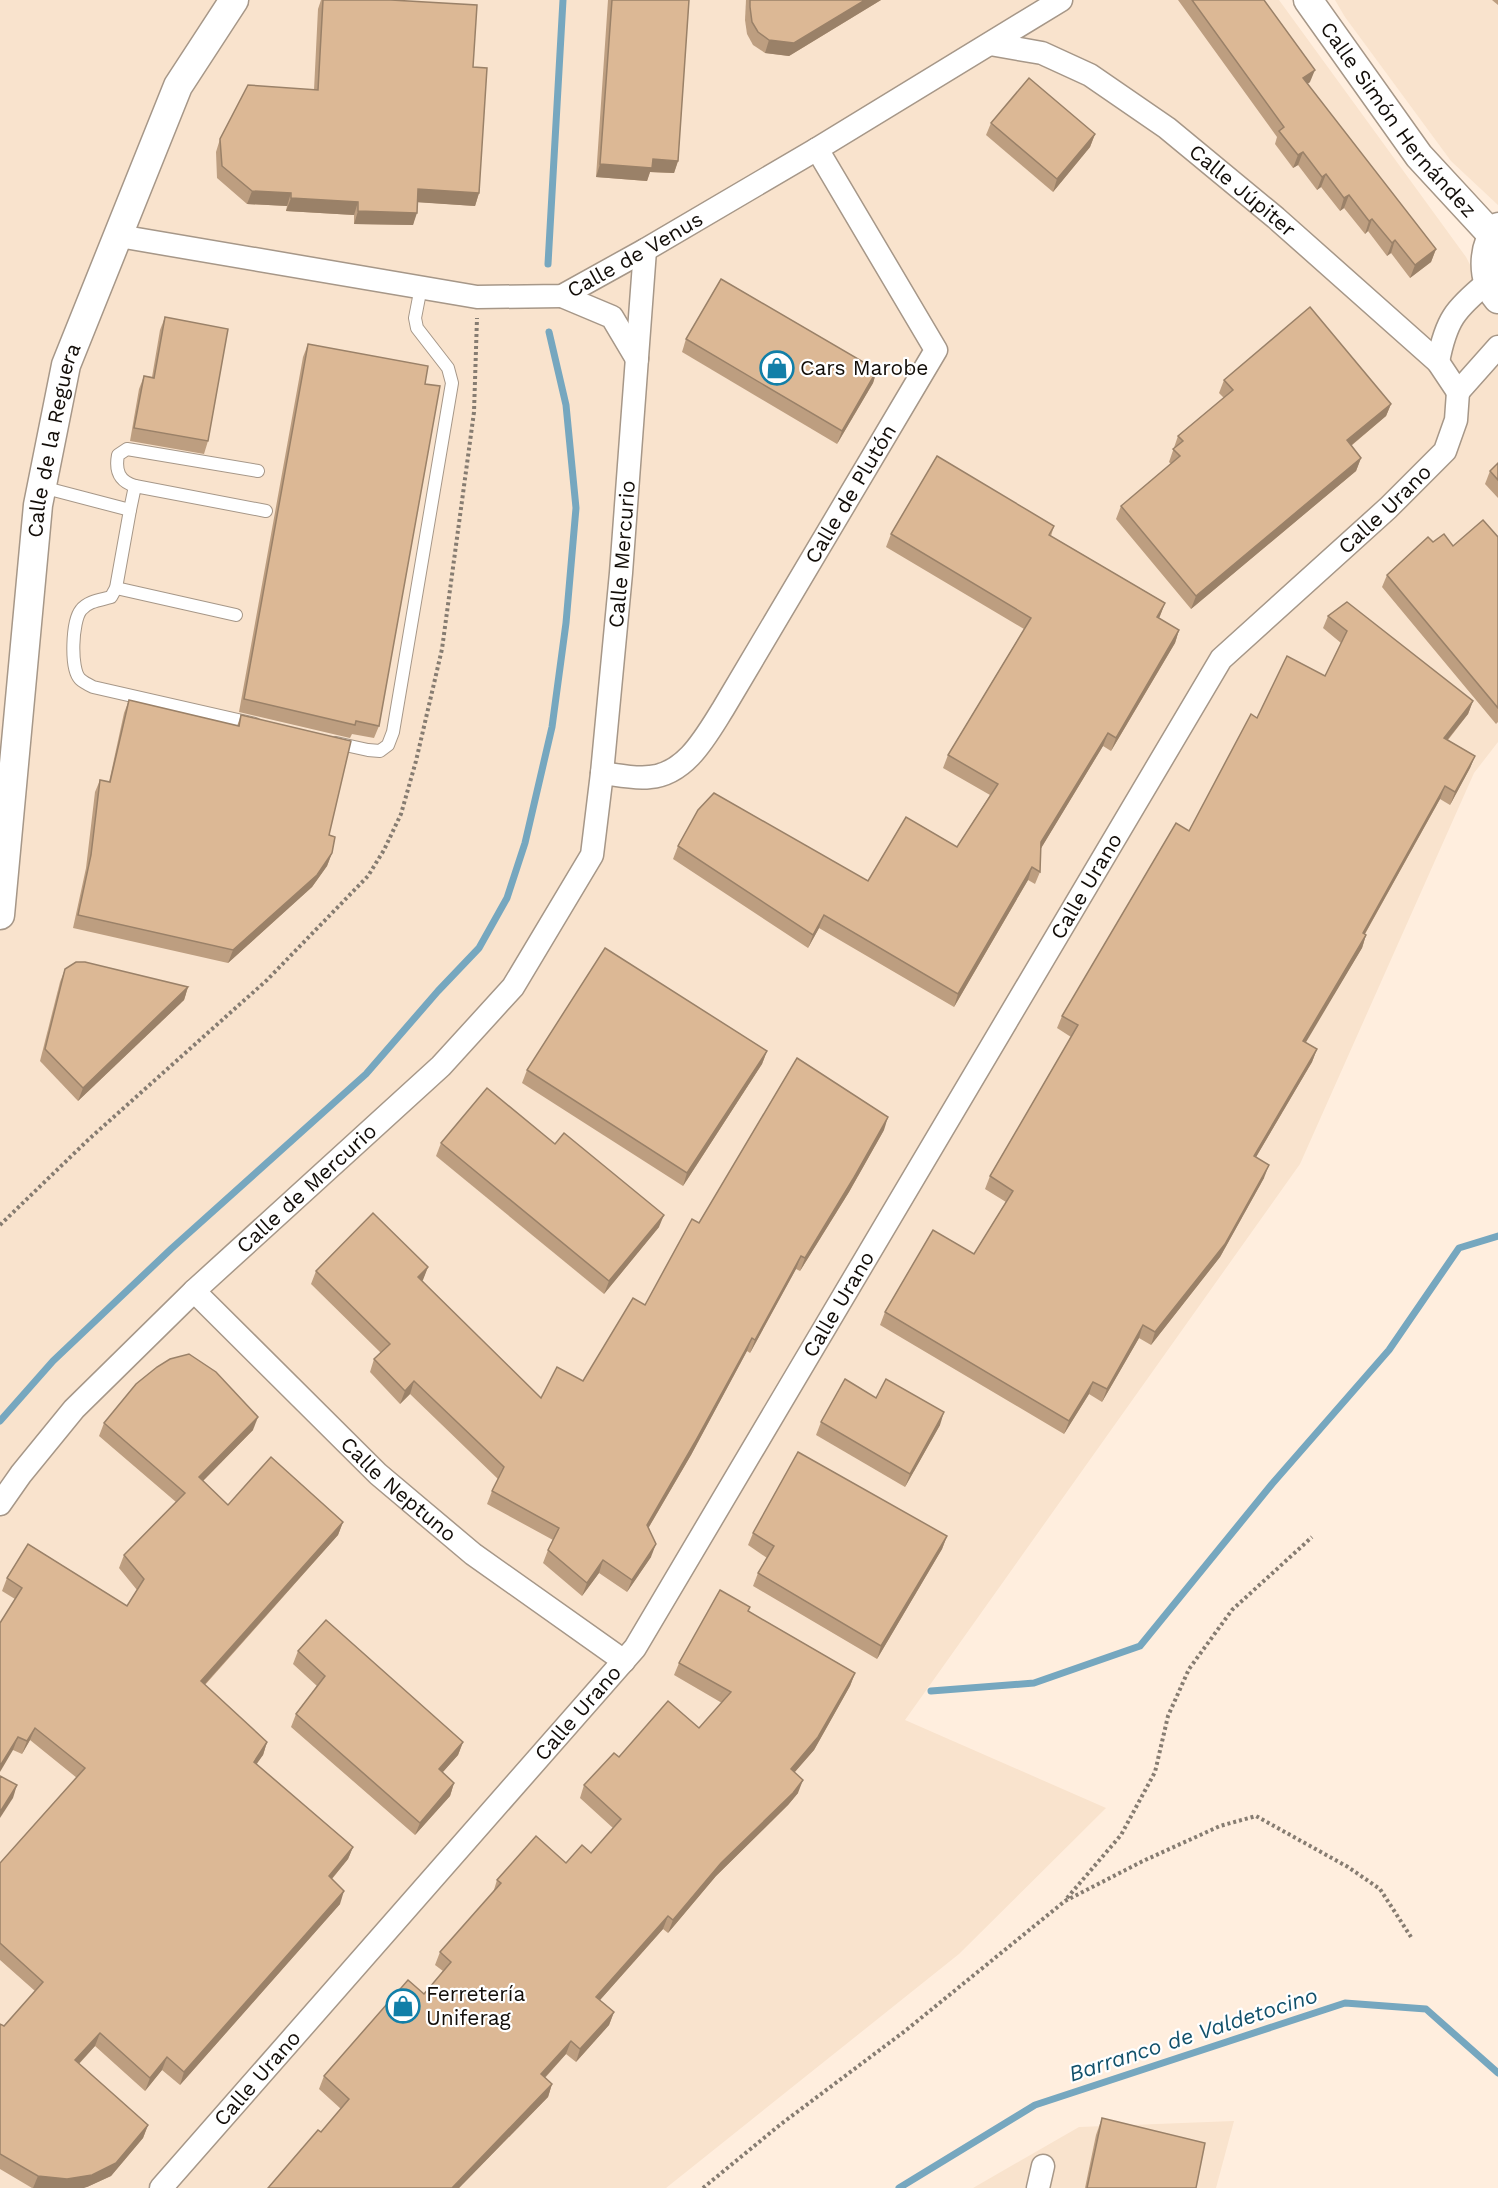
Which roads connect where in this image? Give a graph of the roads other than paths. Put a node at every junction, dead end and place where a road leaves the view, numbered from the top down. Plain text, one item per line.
1 (234, 0) edge
2 (1061, 0) edge
3 (1308, 0) edge
4 (990, 44) junction
5 (817, 148) junction
6 (1495, 231) edge
7 (119, 236) junction
8 (645, 250) junction
9 (421, 287) junction
10 (1493, 290) edge
11 (562, 296) junction
12 (1498, 347) edge
13 (637, 359) junction
14 (1438, 362) junction
15 (1458, 392) junction
16 (258, 471) dead end
17 (135, 486) junction
18 (42, 487) junction
19 (130, 510) junction
20 (266, 511) dead end
21 (116, 588) junction
22 (236, 615) dead end
23 (265, 726) edge
24 (322, 740) edge
25 (602, 773) junction
26 (592, 855) joint
27 (0, 915) edge
28 (194, 1291) junction
29 (0, 1504) edge
30 (624, 1661) junction
31 (161, 2188) edge

1 - 7 street, Calle de la Reguera
2 - 4 street, Calle de Venus
3 - 6 street, Calle Simón Hernández
4 - 5 street, Calle de Venus
4 - 14 street, Calle Júpiter
5 - 8 street, Calle de Venus
5 - 25 street, Calle de Plutón
6 - 10 street
7 - 9 street, Calle de Venus
7 - 18 street, Calle de la Reguera
8 - 11 street, Calle de Venus
8 - 13 street, Calle Mercurio
9 - 11 street, Calle de Venus
9 - 24 lane
10 - 14 street
11 - 13 street
12 - 15 street
13 - 25 street, Calle Mercurio
14 - 15 street, Calle Júpiter
15 - 30 street, Calle Urano
16 - 17 lane
17 - 19 lane
17 - 20 lane
18 - 19 lane
18 - 27 street, Calle de la Reguera
19 - 21 lane
21 - 22 lane
21 - 23 lane
25 - 26 street, Calle Mercurio
26 - 28 street, Calle de Mercurio
28 - 29 street, Calle de Mercurio
28 - 30 street, Calle Neptuno
30 - 31 street, Calle Urano

